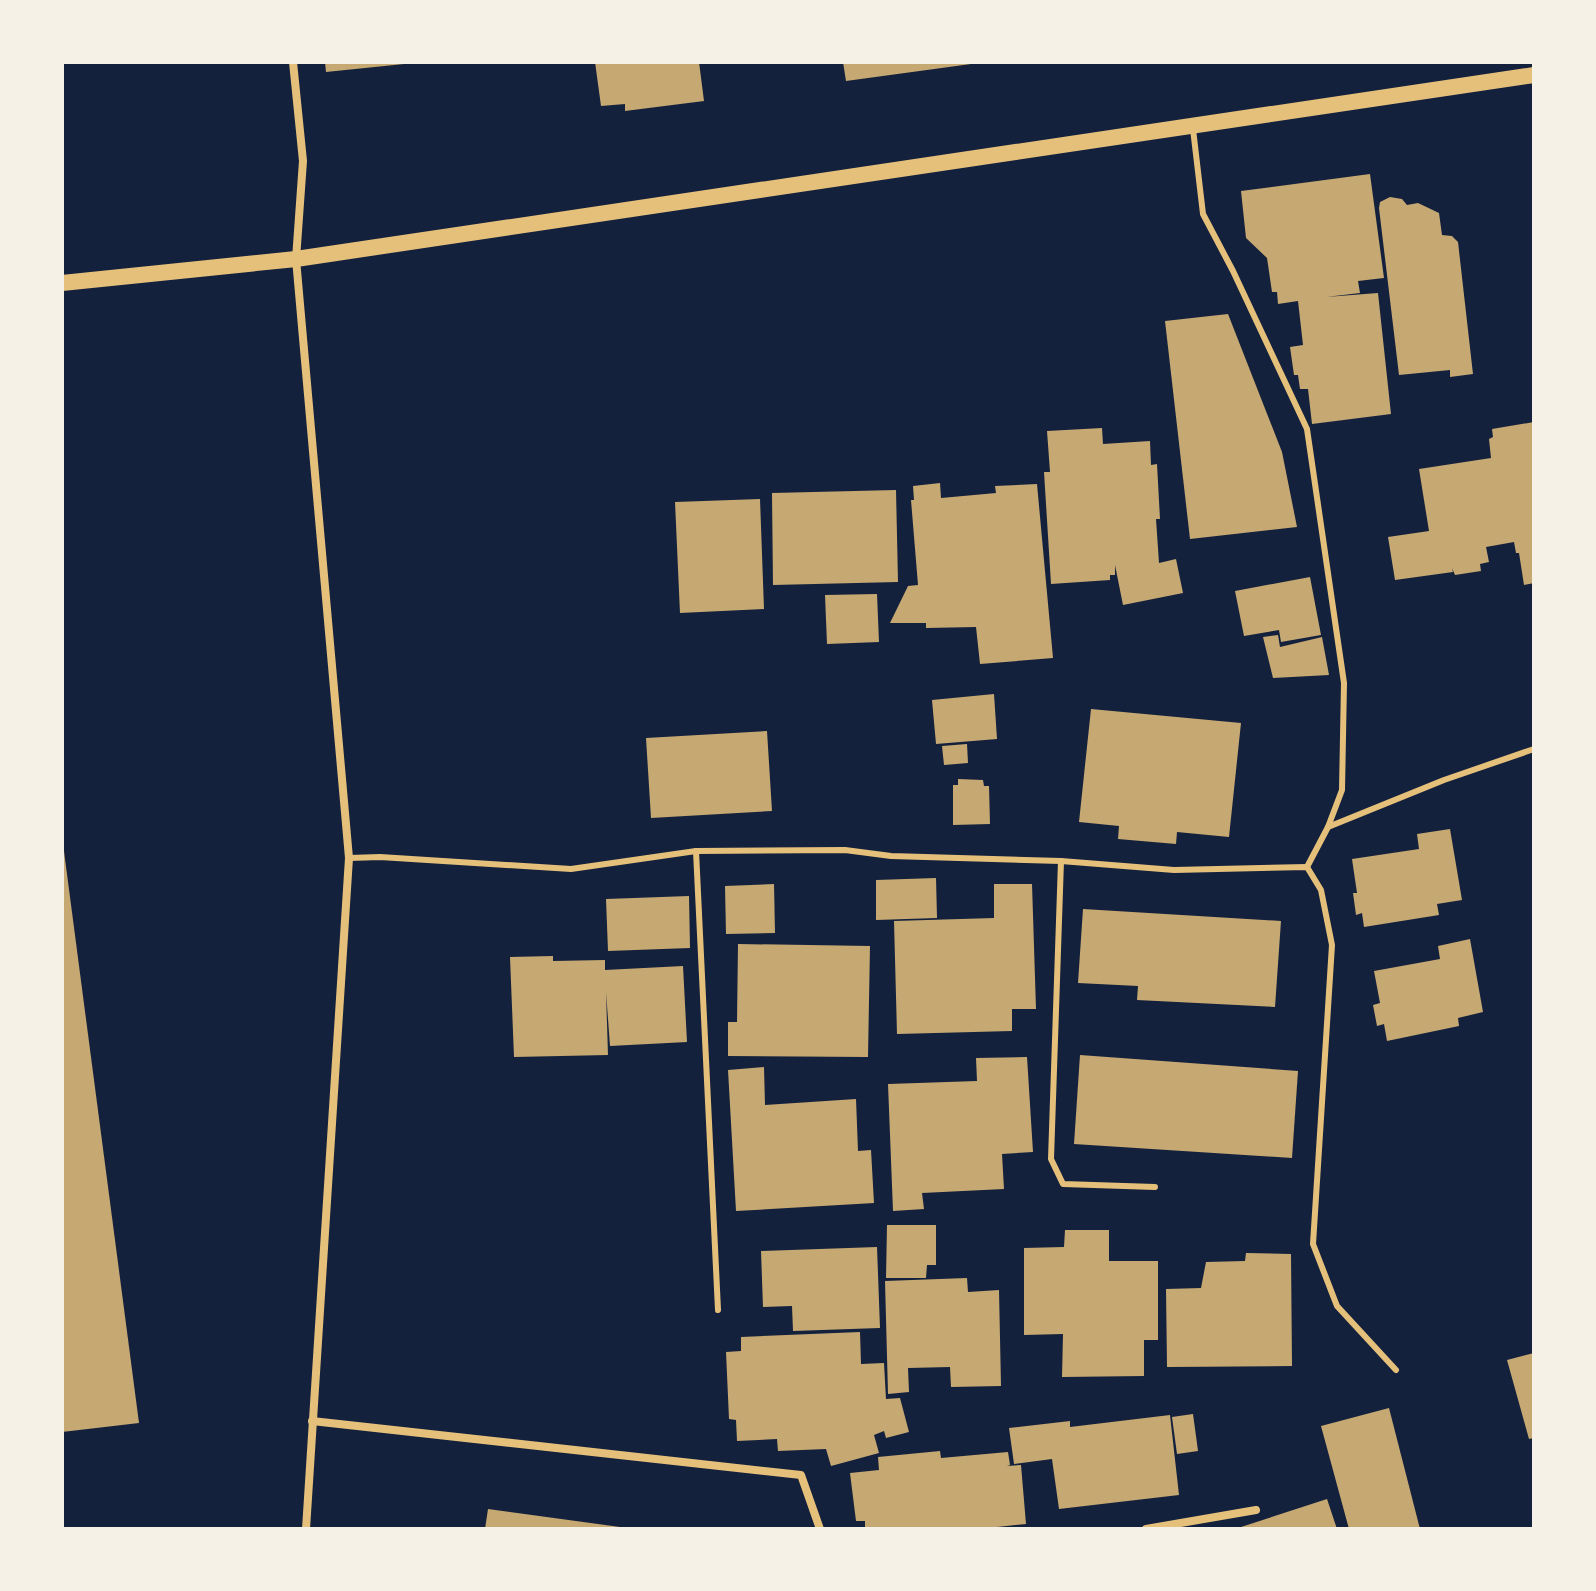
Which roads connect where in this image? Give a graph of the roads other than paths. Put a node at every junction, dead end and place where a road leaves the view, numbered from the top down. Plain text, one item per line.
1 (293, 62) edge
2 (1534, 75) edge
3 (1192, 125) junction
4 (296, 259) junction
5 (62, 283) edge
6 (1534, 749) edge
7 (1328, 827) junction
8 (696, 851) junction
9 (349, 858) junction
10 (1061, 861) junction
11 (1307, 867) junction
12 (1155, 1187) dead end
13 (718, 1310) dead end
14 (1396, 1370) dead end
15 (312, 1421) junction
16 (1256, 1510) dead end
17 (306, 1529) edge
18 (820, 1529) edge
19 (1146, 1529) edge

1 - 4 street
2 - 3 main road
3 - 4 main road
3 - 7 lane
4 - 5 main road
4 - 9 street
6 - 7 lane
7 - 11 lane
8 - 9 lane
8 - 10 lane
8 - 13 lane
9 - 15 street
10 - 11 lane
10 - 12 lane
11 - 14 lane
15 - 17 street
15 - 18 street
16 - 19 street

